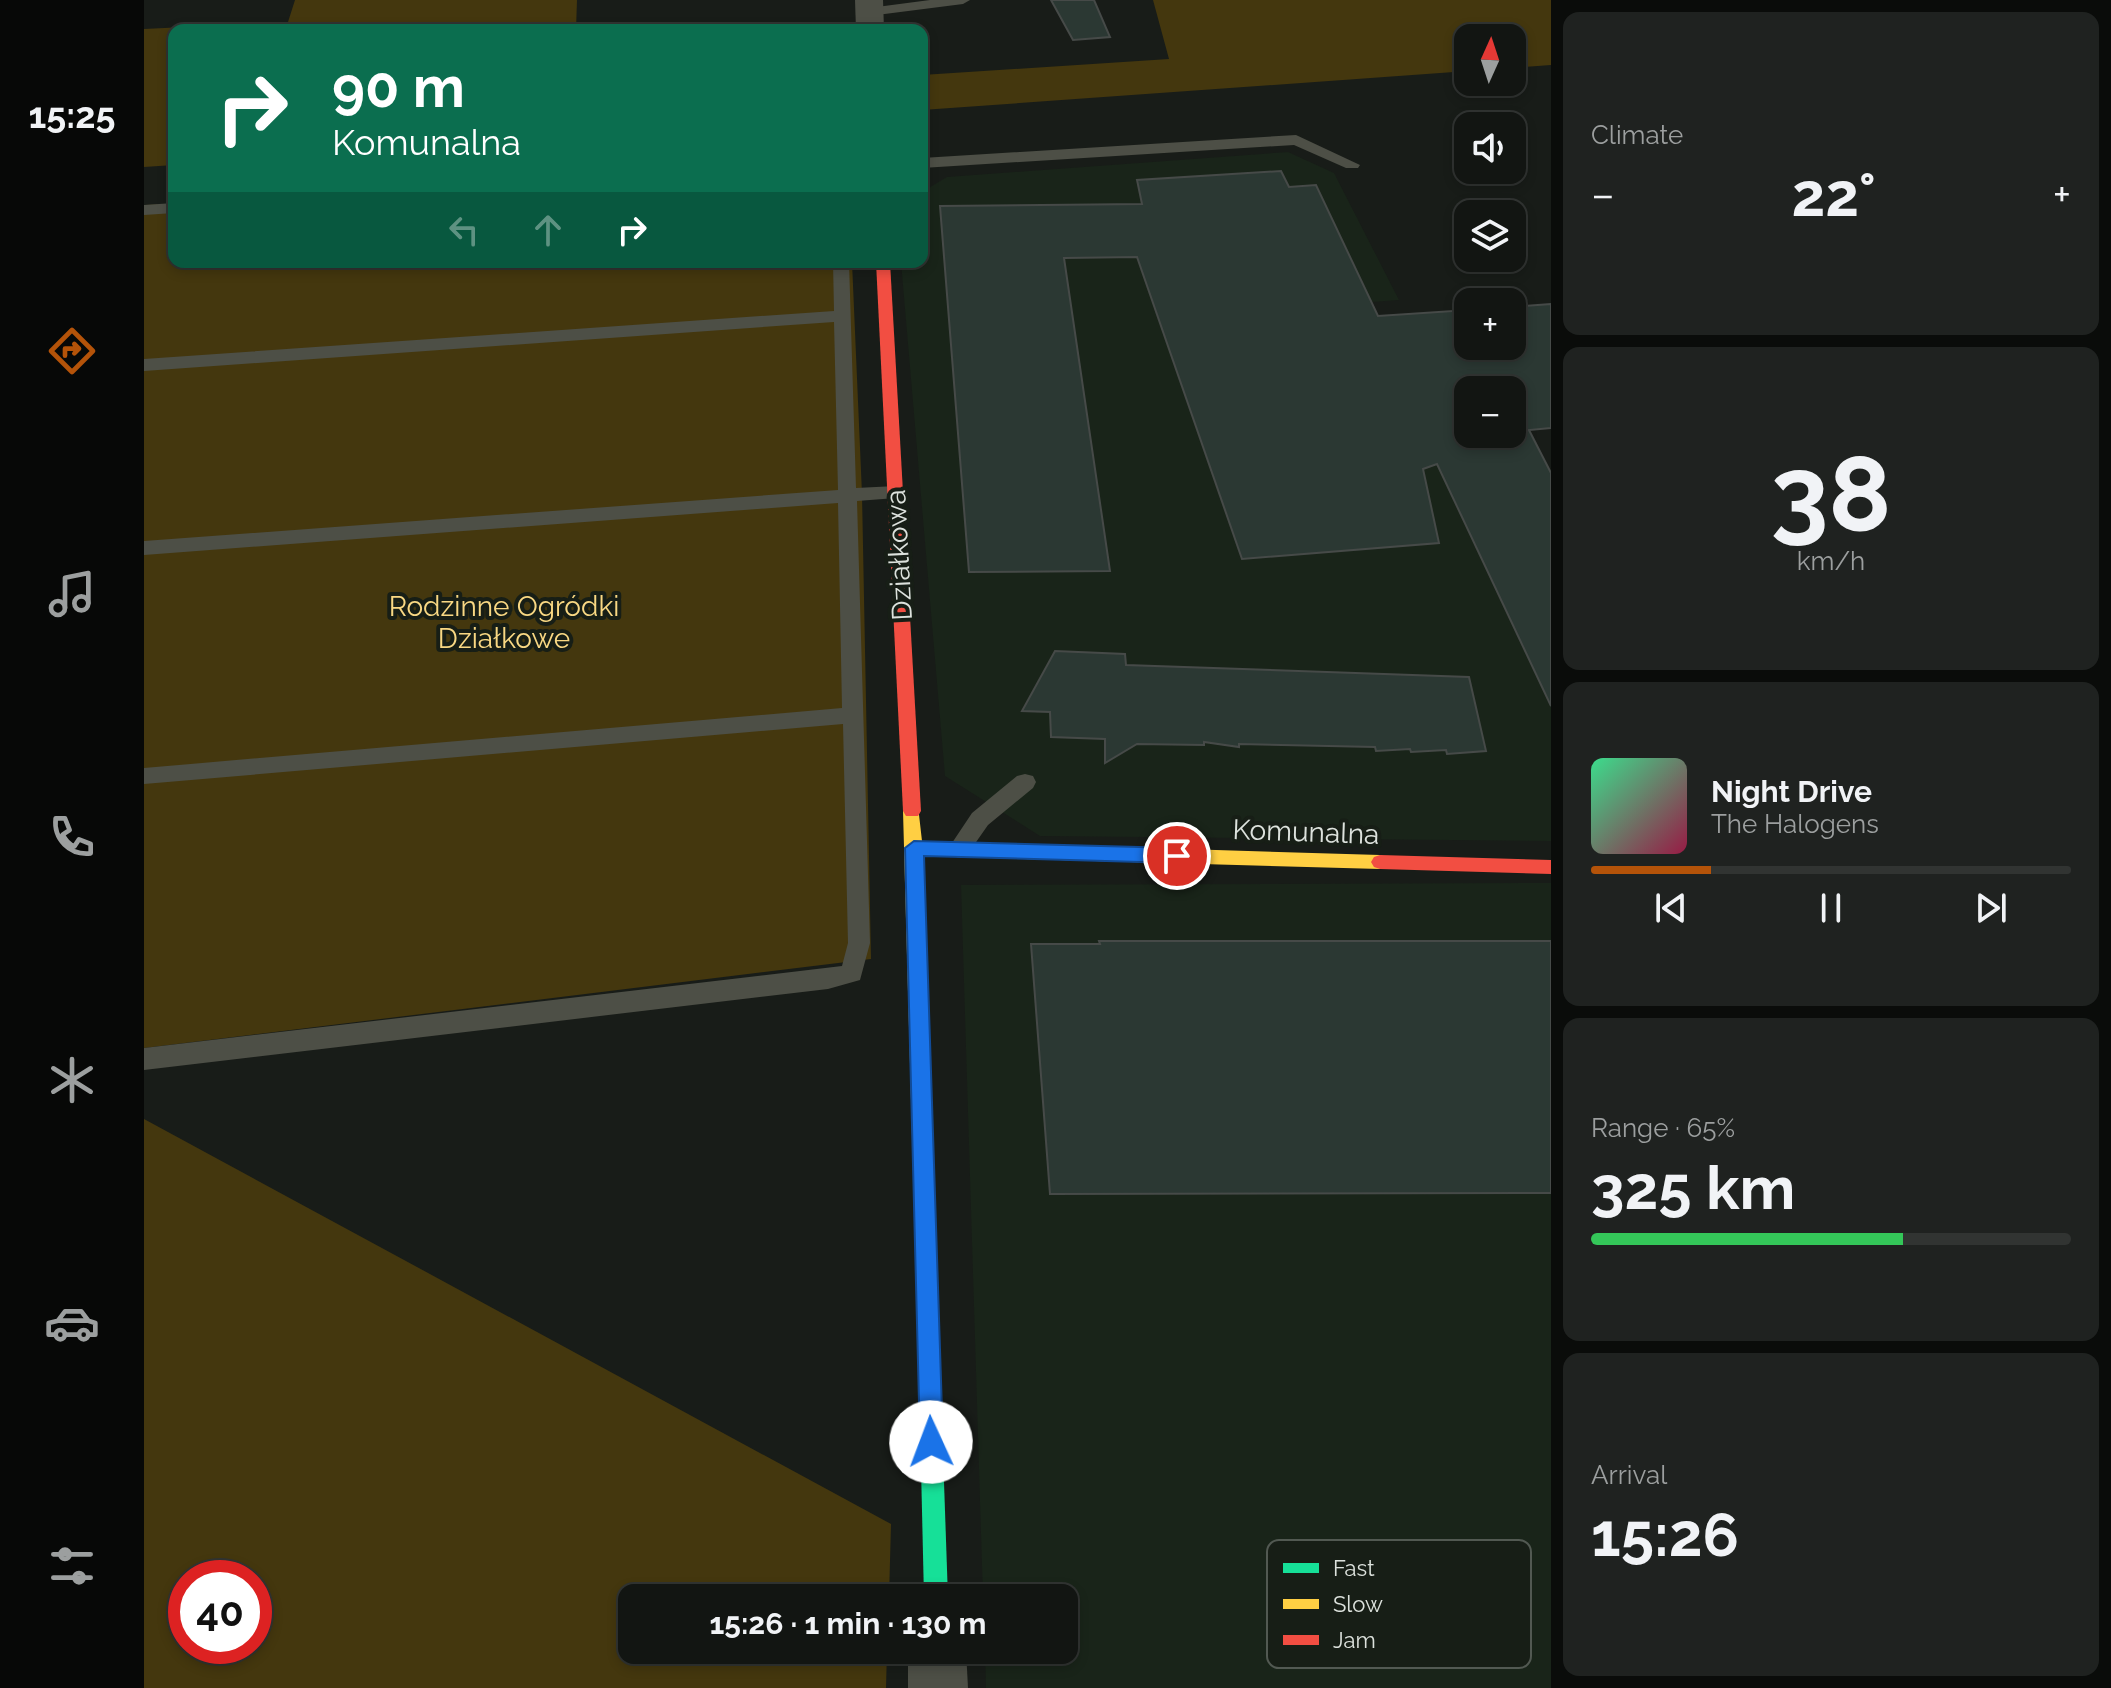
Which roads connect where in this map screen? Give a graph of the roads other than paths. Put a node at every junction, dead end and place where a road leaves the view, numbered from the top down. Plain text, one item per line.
1 (963, 0) edge
2 (869, 14) edge
3 (928, 163) edge
4 (1352, 165) dead end
5 (168, 208) edge
6 (144, 210) edge
7 (841, 268) edge
8 (883, 268) edge
9 (841, 316) junction
10 (144, 365) edge
11 (896, 492) junction
12 (847, 495) junction
13 (144, 548) edge
14 (854, 715) junction
15 (144, 776) edge
16 (1025, 782) dead end
17 (914, 848) junction
18 (959, 849) junction
19 (1551, 867) edge
20 (144, 1059) edge
21 (936, 1584) edge
22 (937, 1664) edge
23 (938, 1688) edge

1 - 2 lane
3 - 4 lane
5 - 6 lane
7 - 9 lane
8 - 11 street, Działkowa
9 - 10 lane
9 - 12 lane
11 - 12 lane
11 - 17 street, Działkowa
12 - 13 lane
12 - 14 lane
14 - 15 lane
14 - 20 lane
16 - 18 lane
17 - 18 street, Komunalna
17 - 21 street, Działkowa
18 - 19 street, Komunalna
22 - 23 street

